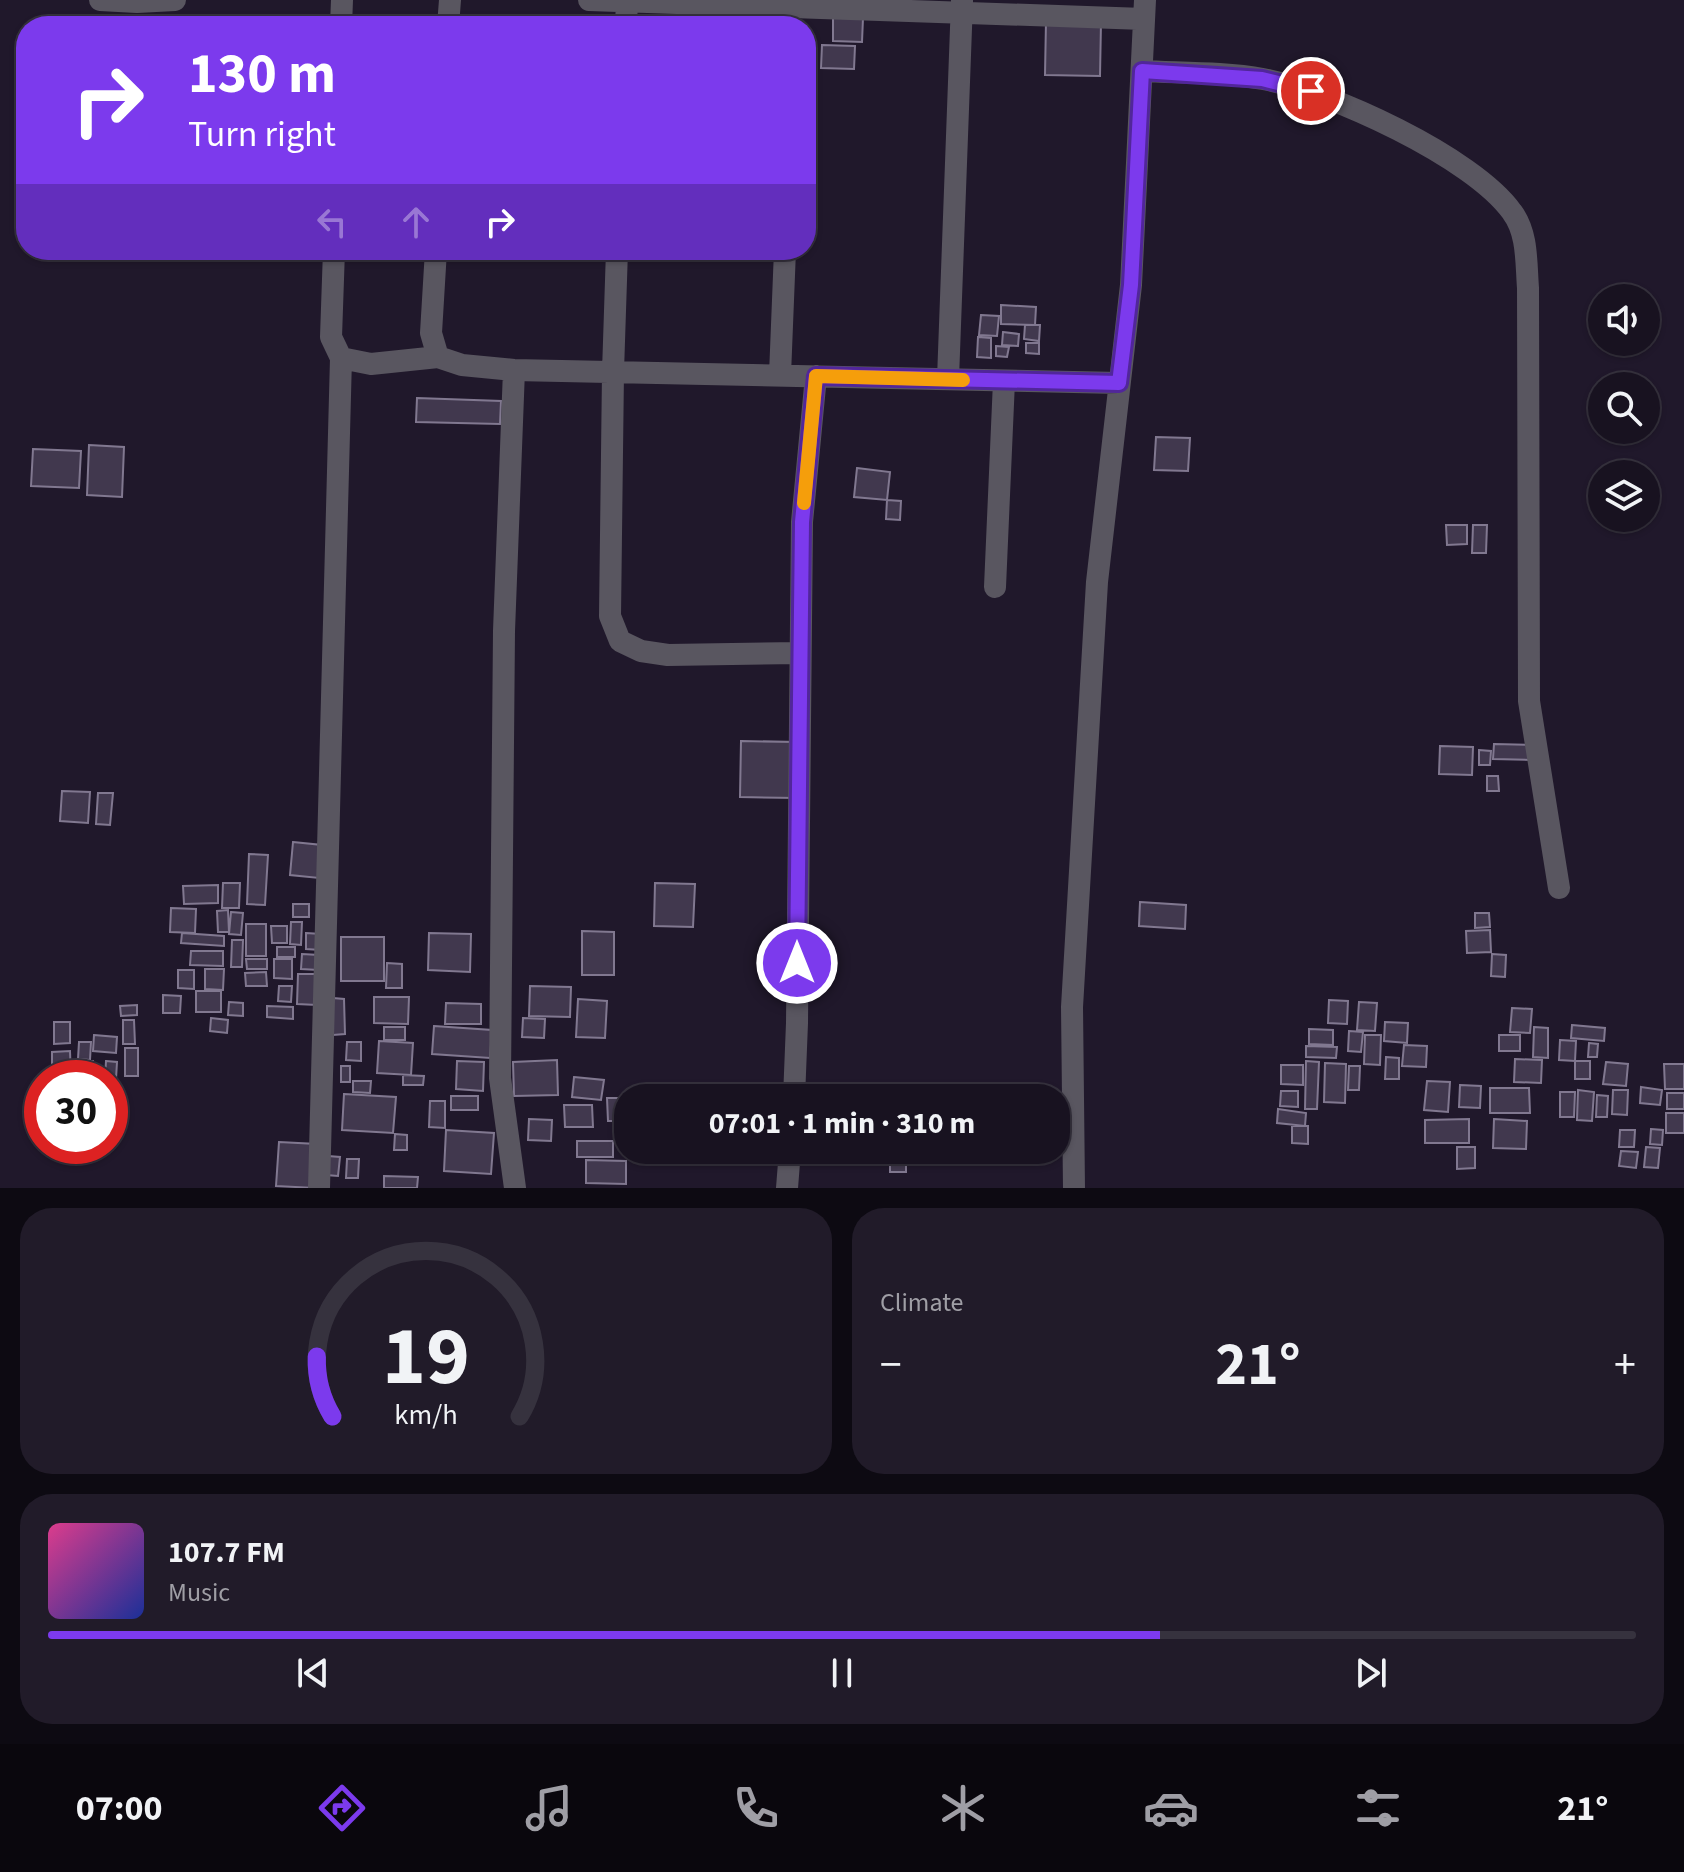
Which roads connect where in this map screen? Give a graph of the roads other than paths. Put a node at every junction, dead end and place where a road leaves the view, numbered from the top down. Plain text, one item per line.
1 (100, 0) edge
2 (175, 0) edge
3 (589, 0) edge
4 (627, 1) edge
5 (962, 7) edge
6 (1144, 10) edge
7 (794, 11) edge
8 (1142, 71) junction
9 (334, 260) edge
10 (435, 260) edge
11 (617, 260) edge
12 (785, 260) edge
13 (438, 357) junction
14 (341, 358) junction
15 (514, 370) junction
16 (613, 372) junction
17 (780, 375) junction
18 (816, 376) junction
19 (948, 379) junction
20 (1004, 381) junction
21 (1119, 383) junction
22 (995, 587) dead end
23 (799, 653) junction
24 (1559, 888) dead end
25 (795, 1084) edge
26 (789, 1164) edge
27 (319, 1188) edge
28 (515, 1188) edge
29 (787, 1188) edge
30 (1074, 1188) edge

1 - 2 street
3 - 4 street
4 - 7 street
5 - 6 street
5 - 7 street
5 - 19 street
6 - 8 street
8 - 21 street
8 - 24 street
9 - 14 street
10 - 13 street
11 - 16 street
12 - 17 street
13 - 14 street
13 - 15 street
14 - 27 street
15 - 16 street
15 - 28 street
16 - 17 street
16 - 23 street
17 - 18 street
18 - 19 street
18 - 23 street
19 - 20 street
20 - 21 street
20 - 22 street
21 - 30 street
23 - 25 street
26 - 29 street

